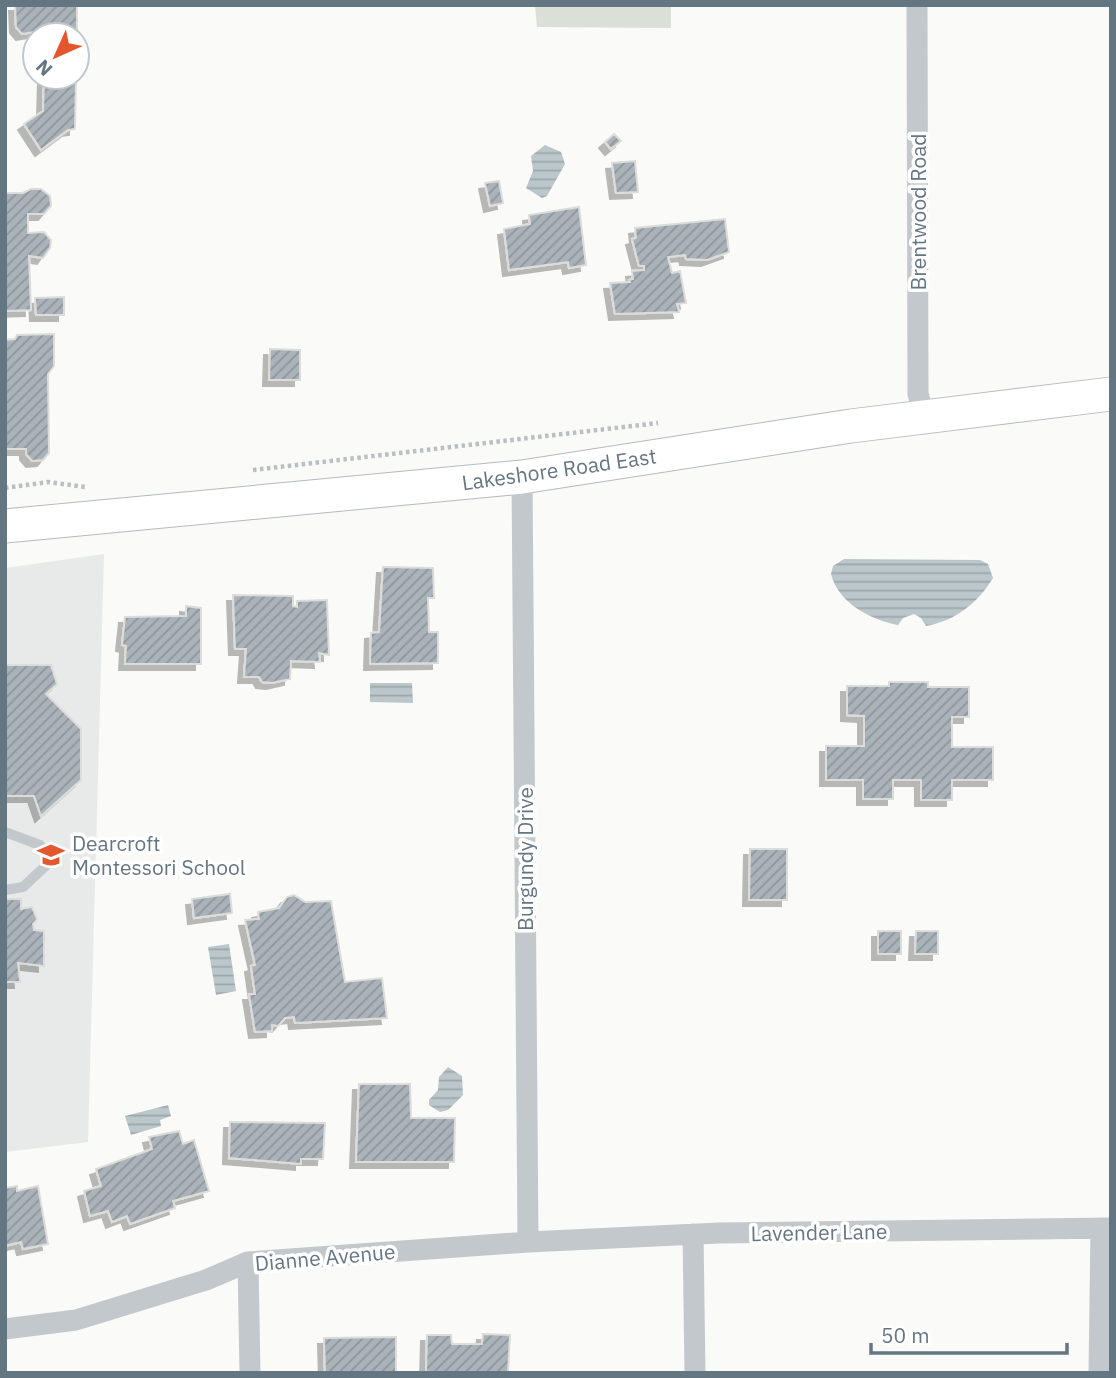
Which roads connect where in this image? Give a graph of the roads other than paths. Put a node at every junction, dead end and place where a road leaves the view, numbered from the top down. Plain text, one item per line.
1 (917, 5) edge
2 (1111, 394) edge
3 (925, 417) junction
4 (522, 477) junction
5 (5, 526) edge
6 (5, 832) edge
7 (5, 890) edge
8 (1106, 1228) edge
9 (693, 1234) junction
10 (528, 1242) junction
11 (248, 1262) junction
12 (5, 1329) edge
13 (250, 1373) edge
14 (695, 1373) edge
15 (1099, 1373) edge

1 - 3 street, Brentwood Road
2 - 3 main road, Lakeshore Road East
3 - 4 main road, Lakeshore Road East
4 - 5 main road, Lakeshore Road East
4 - 10 street, Burgundy Drive
6 - 7 lane
8 - 9 street, Lavender Lane
8 - 15 street
9 - 10 street, Lavender Lane
9 - 14 street
10 - 11 street, Dianne Avenue
11 - 12 street, Dianne Avenue
11 - 13 street

